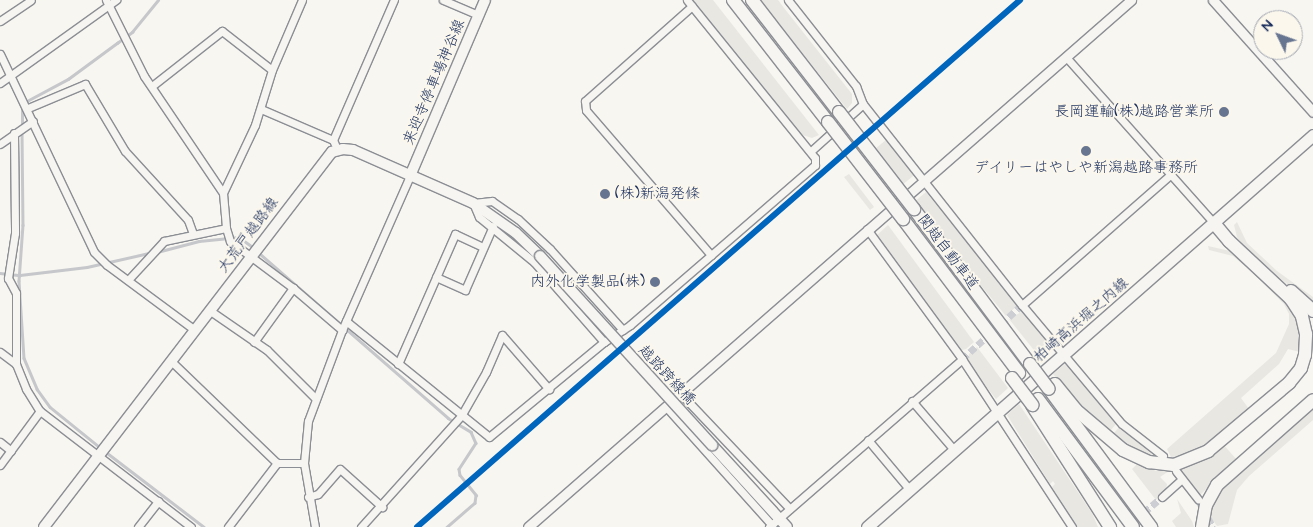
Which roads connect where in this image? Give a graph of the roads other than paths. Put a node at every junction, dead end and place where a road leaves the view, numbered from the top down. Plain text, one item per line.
1 (31, 0) edge
2 (302, 0) edge
3 (394, 0) edge
4 (443, 0) edge
5 (485, 0) edge
6 (733, 0) edge
7 (752, 0) edge
8 (788, 0) edge
9 (1131, 0) edge
10 (1212, 0) edge
11 (110, 1) edge
12 (689, 3) edge
13 (479, 15) junction
14 (0, 21) edge
15 (0, 54) edge
16 (1066, 57) junction
17 (272, 70) junction
18 (12, 75) junction
19 (0, 83) edge
20 (152, 86) junction
21 (863, 104) junction
22 (28, 108) junction
23 (261, 110) junction
24 (1313, 112) edge
25 (33, 121) junction
26 (14, 133) junction
27 (1313, 135) edge
28 (0, 144) edge
29 (335, 145) junction
30 (811, 151) junction
31 (1171, 174) junction
32 (410, 176) junction
33 (925, 181) junction
34 (223, 193) junction
35 (473, 204) junction
36 (1214, 223) junction
37 (493, 226) junction
38 (226, 228) junction
39 (867, 229) junction
40 (193, 234) junction
41 (483, 247) junction
42 (251, 255) junction
43 (711, 255) junction
44 (1250, 262) junction
45 (436, 277) junction
46 (128, 280) junction
47 (293, 288) junction
48 (1022, 305) junction
49 (209, 310) junction
50 (1313, 311) edge
51 (346, 321) junction
52 (195, 330) junction
53 (342, 330) junction
54 (623, 330) junction
55 (254, 342) junction
56 (604, 342) junction
57 (0, 352) edge
58 (1064, 355) junction
59 (962, 358) junction
60 (171, 361) junction
61 (16, 364) junction
62 (398, 364) junction
63 (1052, 387) junction
64 (549, 389) junction
65 (681, 394) junction
66 (315, 398) junction
67 (1313, 400) edge
68 (912, 401) junction
69 (1035, 402) junction
70 (666, 407) junction
71 (40, 411) junction
72 (998, 412) junction
73 (460, 416) junction
74 (868, 440) junction
75 (0, 442) edge
76 (11, 451) junction
77 (955, 451) junction
78 (99, 456) junction
79 (1163, 456) dead end
80 (277, 463) junction
81 (304, 463) junction
82 (0, 465) edge
83 (1176, 472) dead end
84 (1181, 480) junction
85 (910, 490) junction
86 (308, 497) junction
87 (1162, 497) tunnel mouth
88 (1198, 500) tunnel mouth
89 (158, 501) junction
90 (382, 507) junction
91 (790, 509) junction
92 (774, 523) edge
93 (44, 527) edge
94 (138, 527) edge
95 (191, 527) edge
96 (228, 527) edge
97 (314, 527) edge
98 (361, 527) edge
99 (528, 527) edge
100 (787, 527) edge
101 (867, 527) edge
102 (1072, 527) edge
103 (1110, 527) edge
104 (1133, 527) edge
105 (1151, 527) edge
106 (1202, 527) edge

1 - 14 street
2 - 17 street
3 - 29 street
4 - 13 street
5 - 13 main road, 来迎寺停車場神谷線
6 - 69 highway, 関越自動車道, bridge
7 - 63 highway, 関越自動車道, bridge
8 - 21 street
9 - 16 street
10 - 24 street
11 - 18 street
11 - 20 street
12 - 30 street
12 - 43 street
13 - 32 main road, 来迎寺停車場神谷線
15 - 18 street
16 - 31 street
16 - 33 street
17 - 20 street
17 - 23 street
18 - 19 street
18 - 22 street
20 - 34 street
21 - 30 street
21 - 33 street
22 - 25 street
22 - 40 street
23 - 29 street
23 - 34 street
25 - 26 street
25 - 46 street
26 - 28 street
26 - 61 street
27 - 36 main road, 柏崎高浜堀之内線
29 - 32 main road
29 - 42 main road, 大荒戸越路線
30 - 43 street
31 - 36 street
31 - 48 street
32 - 35 main road
32 - 51 street
33 - 39 street
33 - 48 street
34 - 38 street
35 - 37 street
35 - 54 street
35 - 92 main road, 越路跨線橋, bridge
36 - 44 highway
36 - 58 main road, 柏崎高浜堀之内線
37 - 41 street
37 - 56 street
38 - 40 street
38 - 42 street
39 - 59 street
39 - 65 street
40 - 46 street
41 - 45 street
41 - 45 street
42 - 47 street
42 - 49 main road, 大荒戸越路線
43 - 54 street
44 - 50 highway
44 - 63 highway
45 - 62 street
46 - 52 street
47 - 53 street
47 - 55 street
48 - 58 street
49 - 52 main road, 大荒戸越路線
49 - 55 street
51 - 53 street
51 - 62 street
52 - 60 main road, 大荒戸越路線
53 - 66 street
54 - 56 street
55 - 66 street
56 - 64 street
57 - 61 street
58 - 72 main road, 柏崎高浜堀之内線
58 - 79 street
59 - 68 street
59 - 72 street
60 - 78 main road, 大荒戸越路線
60 - 80 street
61 - 71 street
62 - 73 street
63 - 105 highway
64 - 73 street
64 - 73 street
65 - 70 street
65 - 91 street
66 - 81 street
67 - 106 highway
68 - 74 street
68 - 77 street
69 - 103 highway
69 - 104 highway, 関越自動車道
70 - 92 street
70 - 99 street
71 - 76 street
71 - 78 street
72 - 77 main road, 柏崎高浜堀之内線
72 - 102 street
73 - 90 street
74 - 85 street
74 - 91 street
75 - 76 street
76 - 82 street
77 - 85 main road, 柏崎高浜堀之内線
78 - 89 street
78 - 93 main road, 大荒戸越路線
80 - 81 street
80 - 96 street
81 - 86 street
83 - 84 street
84 - 87 street
84 - 88 street
85 - 101 main road, 柏崎高浜堀之内線
86 - 90 street
86 - 97 street
89 - 94 street
89 - 95 street
90 - 98 street
91 - 92 street
92 - 100 main road

